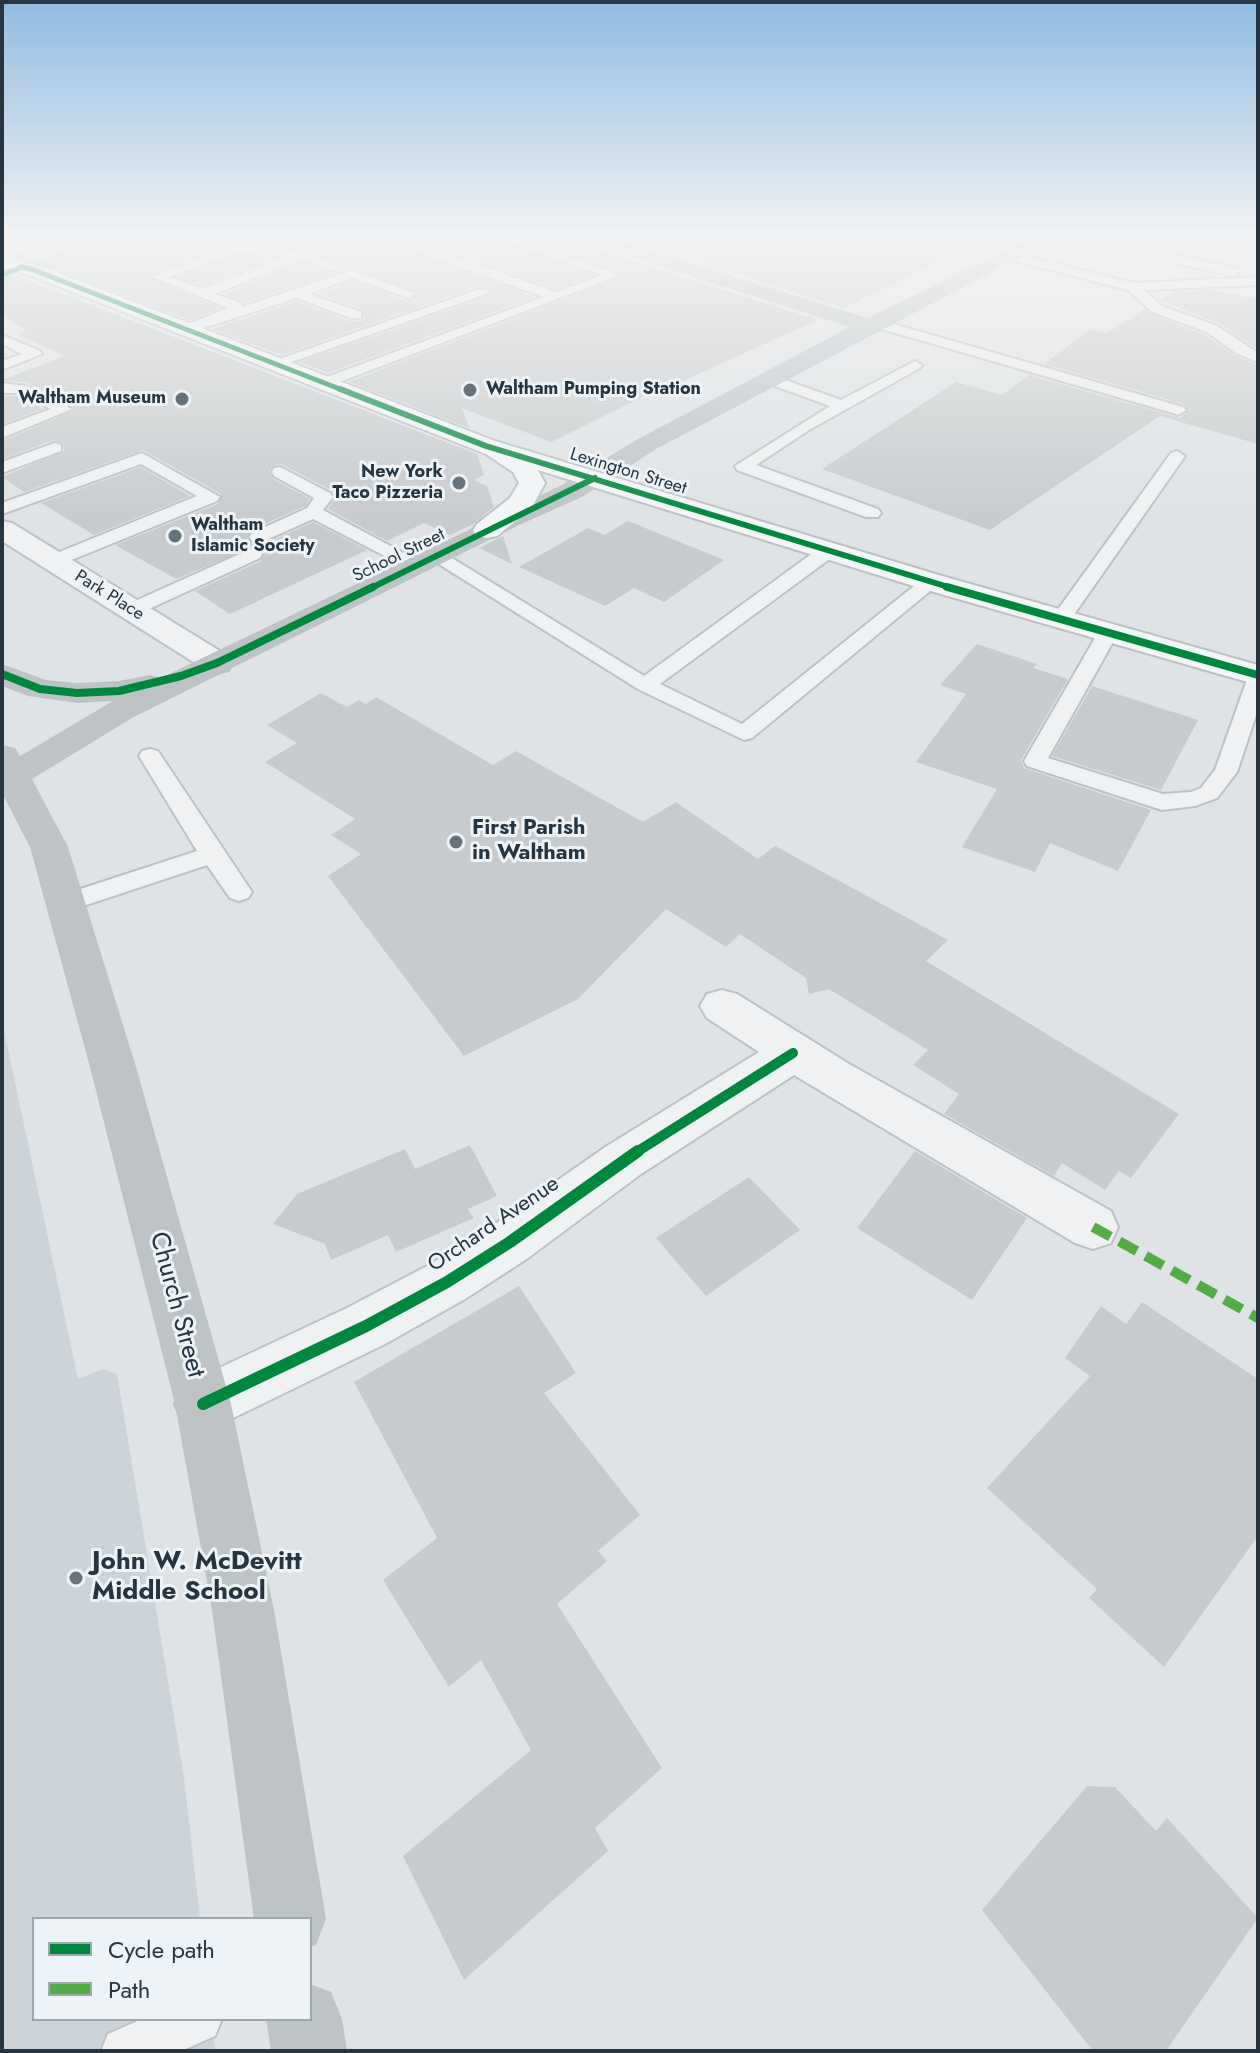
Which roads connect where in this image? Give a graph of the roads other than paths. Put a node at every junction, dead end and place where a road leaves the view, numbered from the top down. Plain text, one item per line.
1 (190, 330) edge
2 (373, 330) edge
3 (468, 330) edge
4 (861, 330) edge
5 (893, 330) edge
6 (1213, 330) edge
7 (2, 339) edge
8 (1258, 358) edge
9 (275, 363) junction
10 (915, 365) dead end
11 (2, 366) edge
12 (769, 379) junction
13 (324, 383) junction
14 (2, 388) edge
15 (842, 405) junction
16 (1178, 410) dead end
17 (2, 433) edge
18 (486, 446) junction
19 (55, 448) dead end
20 (1177, 456) dead end
21 (2, 468) edge
22 (280, 472) dead end
23 (595, 478) junction
24 (2, 509) edge
25 (313, 512) junction
26 (872, 513) dead end
27 (2, 529) edge
28 (487, 530) junction
29 (828, 551) junction
30 (426, 560) junction
31 (54, 561) junction
32 (931, 582) junction
33 (131, 610) junction
34 (1061, 619) junction
35 (1108, 633) junction
36 (217, 663) junction
37 (2, 674) edge
38 (1258, 676) edge
39 (645, 685) junction
40 (150, 756) dead end
41 (5, 772) edge
42 (212, 855) junction
43 (239, 892) dead end
44 (65, 903) junction
45 (722, 1006) dead end
46 (793, 1053) junction
47 (1093, 1227) dead end
48 (203, 1404) junction
49 (290, 1917) edge
50 (193, 2021) edge
51 (304, 2021) edge
52 (125, 2051) edge
53 (309, 2051) edge

1 - 9 main road, Lexington Street
2 - 9 lane
3 - 13 lane
4 - 12 street, School Street
5 - 16 lane
6 - 8 lane
7 - 11 lane
9 - 13 main road, Lexington Street
10 - 15 lane
12 - 15 lane
12 - 23 street, School Street
13 - 18 main road, Lexington Street
14 - 17 lane
15 - 26 lane
18 - 23 main road, Lexington Street
18 - 28 main road
19 - 21 lane
20 - 34 lane
22 - 25 lane
23 - 28 street, School Street
23 - 29 main road, Lexington Street
24 - 31 lane
25 - 30 lane
25 - 33 lane
27 - 31 street, Park Place
28 - 30 street, School Street
29 - 32 main road, Lexington Street
29 - 39 lane
30 - 36 street, School Street
30 - 39 lane
31 - 33 street, Park Place
32 - 34 main road, Lexington Street
32 - 39 lane
33 - 36 street, Park Place
34 - 35 main road, Lexington Street
35 - 38 main road, Lexington Street
35 - 38 lane
36 - 37 street
36 - 41 street, School Street
40 - 42 lane
41 - 44 street, Church Street
42 - 43 lane
42 - 44 lane
44 - 48 street, Church Street
45 - 46 street
46 - 47 street
46 - 48 street, Orchard Avenue
48 - 49 street, Church Street
50 - 52 lane
51 - 53 street

